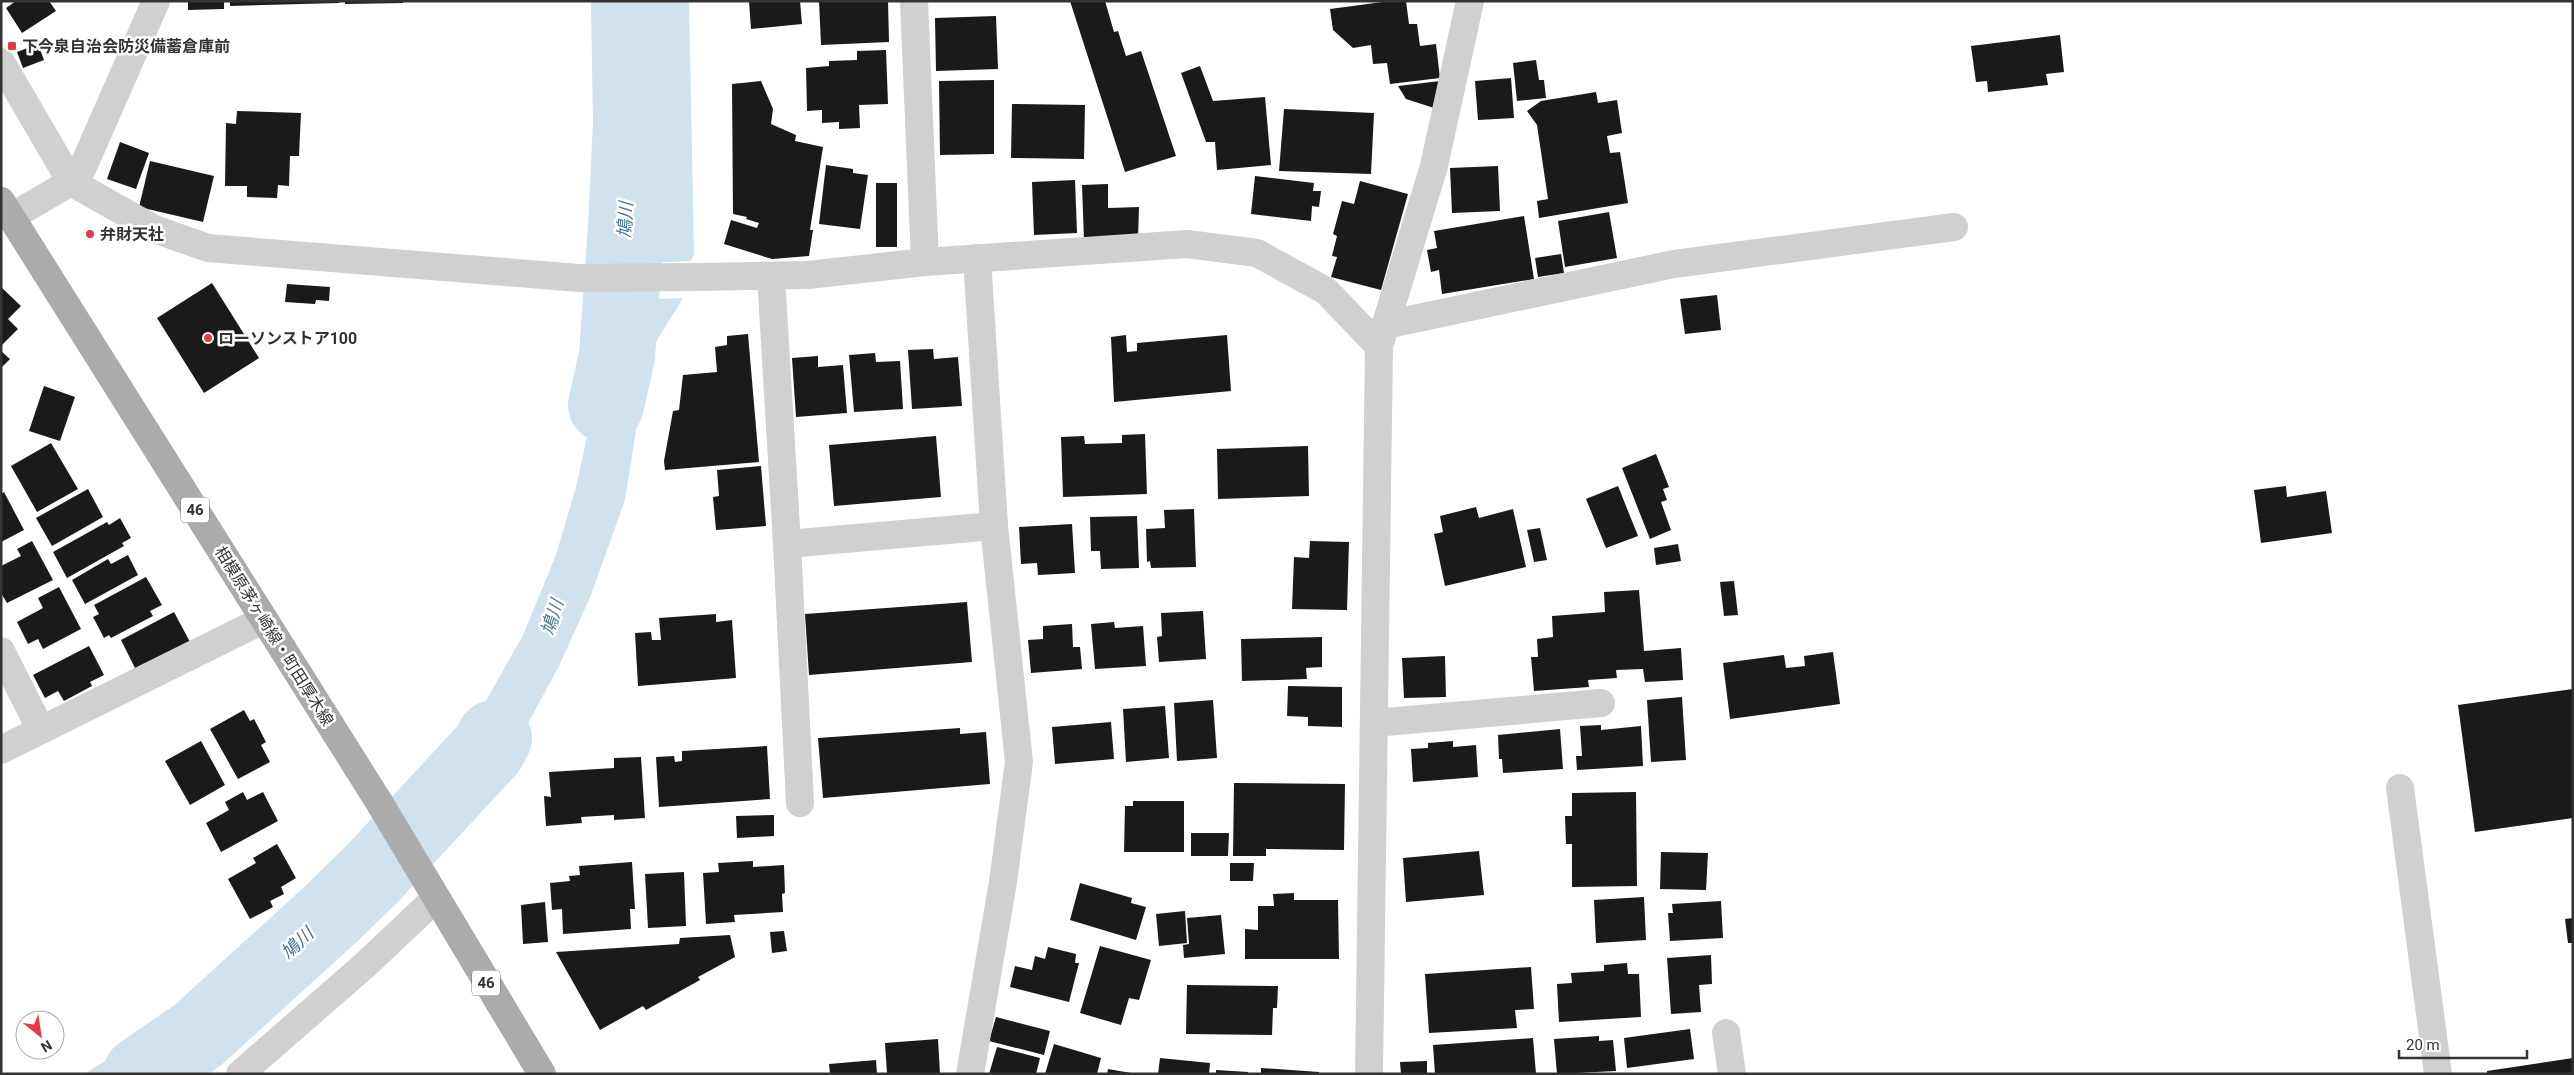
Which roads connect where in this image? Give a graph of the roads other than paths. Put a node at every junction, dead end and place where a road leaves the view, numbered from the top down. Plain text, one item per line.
1 (156, 1) edge
2 (914, 1) edge
3 (1470, 1) edge
4 (1, 62) edge
5 (70, 182) junction
6 (6, 209) edge
7 (1954, 227) dead end
8 (977, 258) junction
9 (925, 262) junction
10 (771, 276) junction
11 (1382, 336) junction
12 (994, 526) junction
13 (787, 544) junction
14 (263, 620) junction
15 (1, 651) edge
16 (1600, 703) dead end
17 (1374, 723) junction
18 (41, 730) junction
19 (1, 750) edge
20 (2400, 788) dead end
21 (800, 803) dead end
22 (433, 895) junction
23 (1726, 1033) dead end
24 (1732, 1073) edge
25 (240, 1074) edge
26 (542, 1074) edge
27 (970, 1074) edge
28 (1369, 1074) edge
29 (1727, 1074) edge
30 (2438, 1074) edge

1 - 5 street
2 - 9 street
3 - 11 street
4 - 5 street
5 - 6 street
5 - 10 street
6 - 14 main road, 相模原茅ヶ崎線・町田厚木線 / 46
7 - 11 street
8 - 9 street
8 - 11 street
8 - 12 street
9 - 10 street
10 - 13 street
11 - 17 street
12 - 13 street
12 - 27 street
13 - 21 street
14 - 18 street
14 - 22 main road, 相模原茅ヶ崎線・町田厚木線 / 46
15 - 18 street
16 - 17 street
17 - 28 street
18 - 19 street
20 - 30 street
22 - 25 street
22 - 26 main road, 相模原茅ヶ崎線・町田厚木線 / 46
23 - 24 street
24 - 29 street

